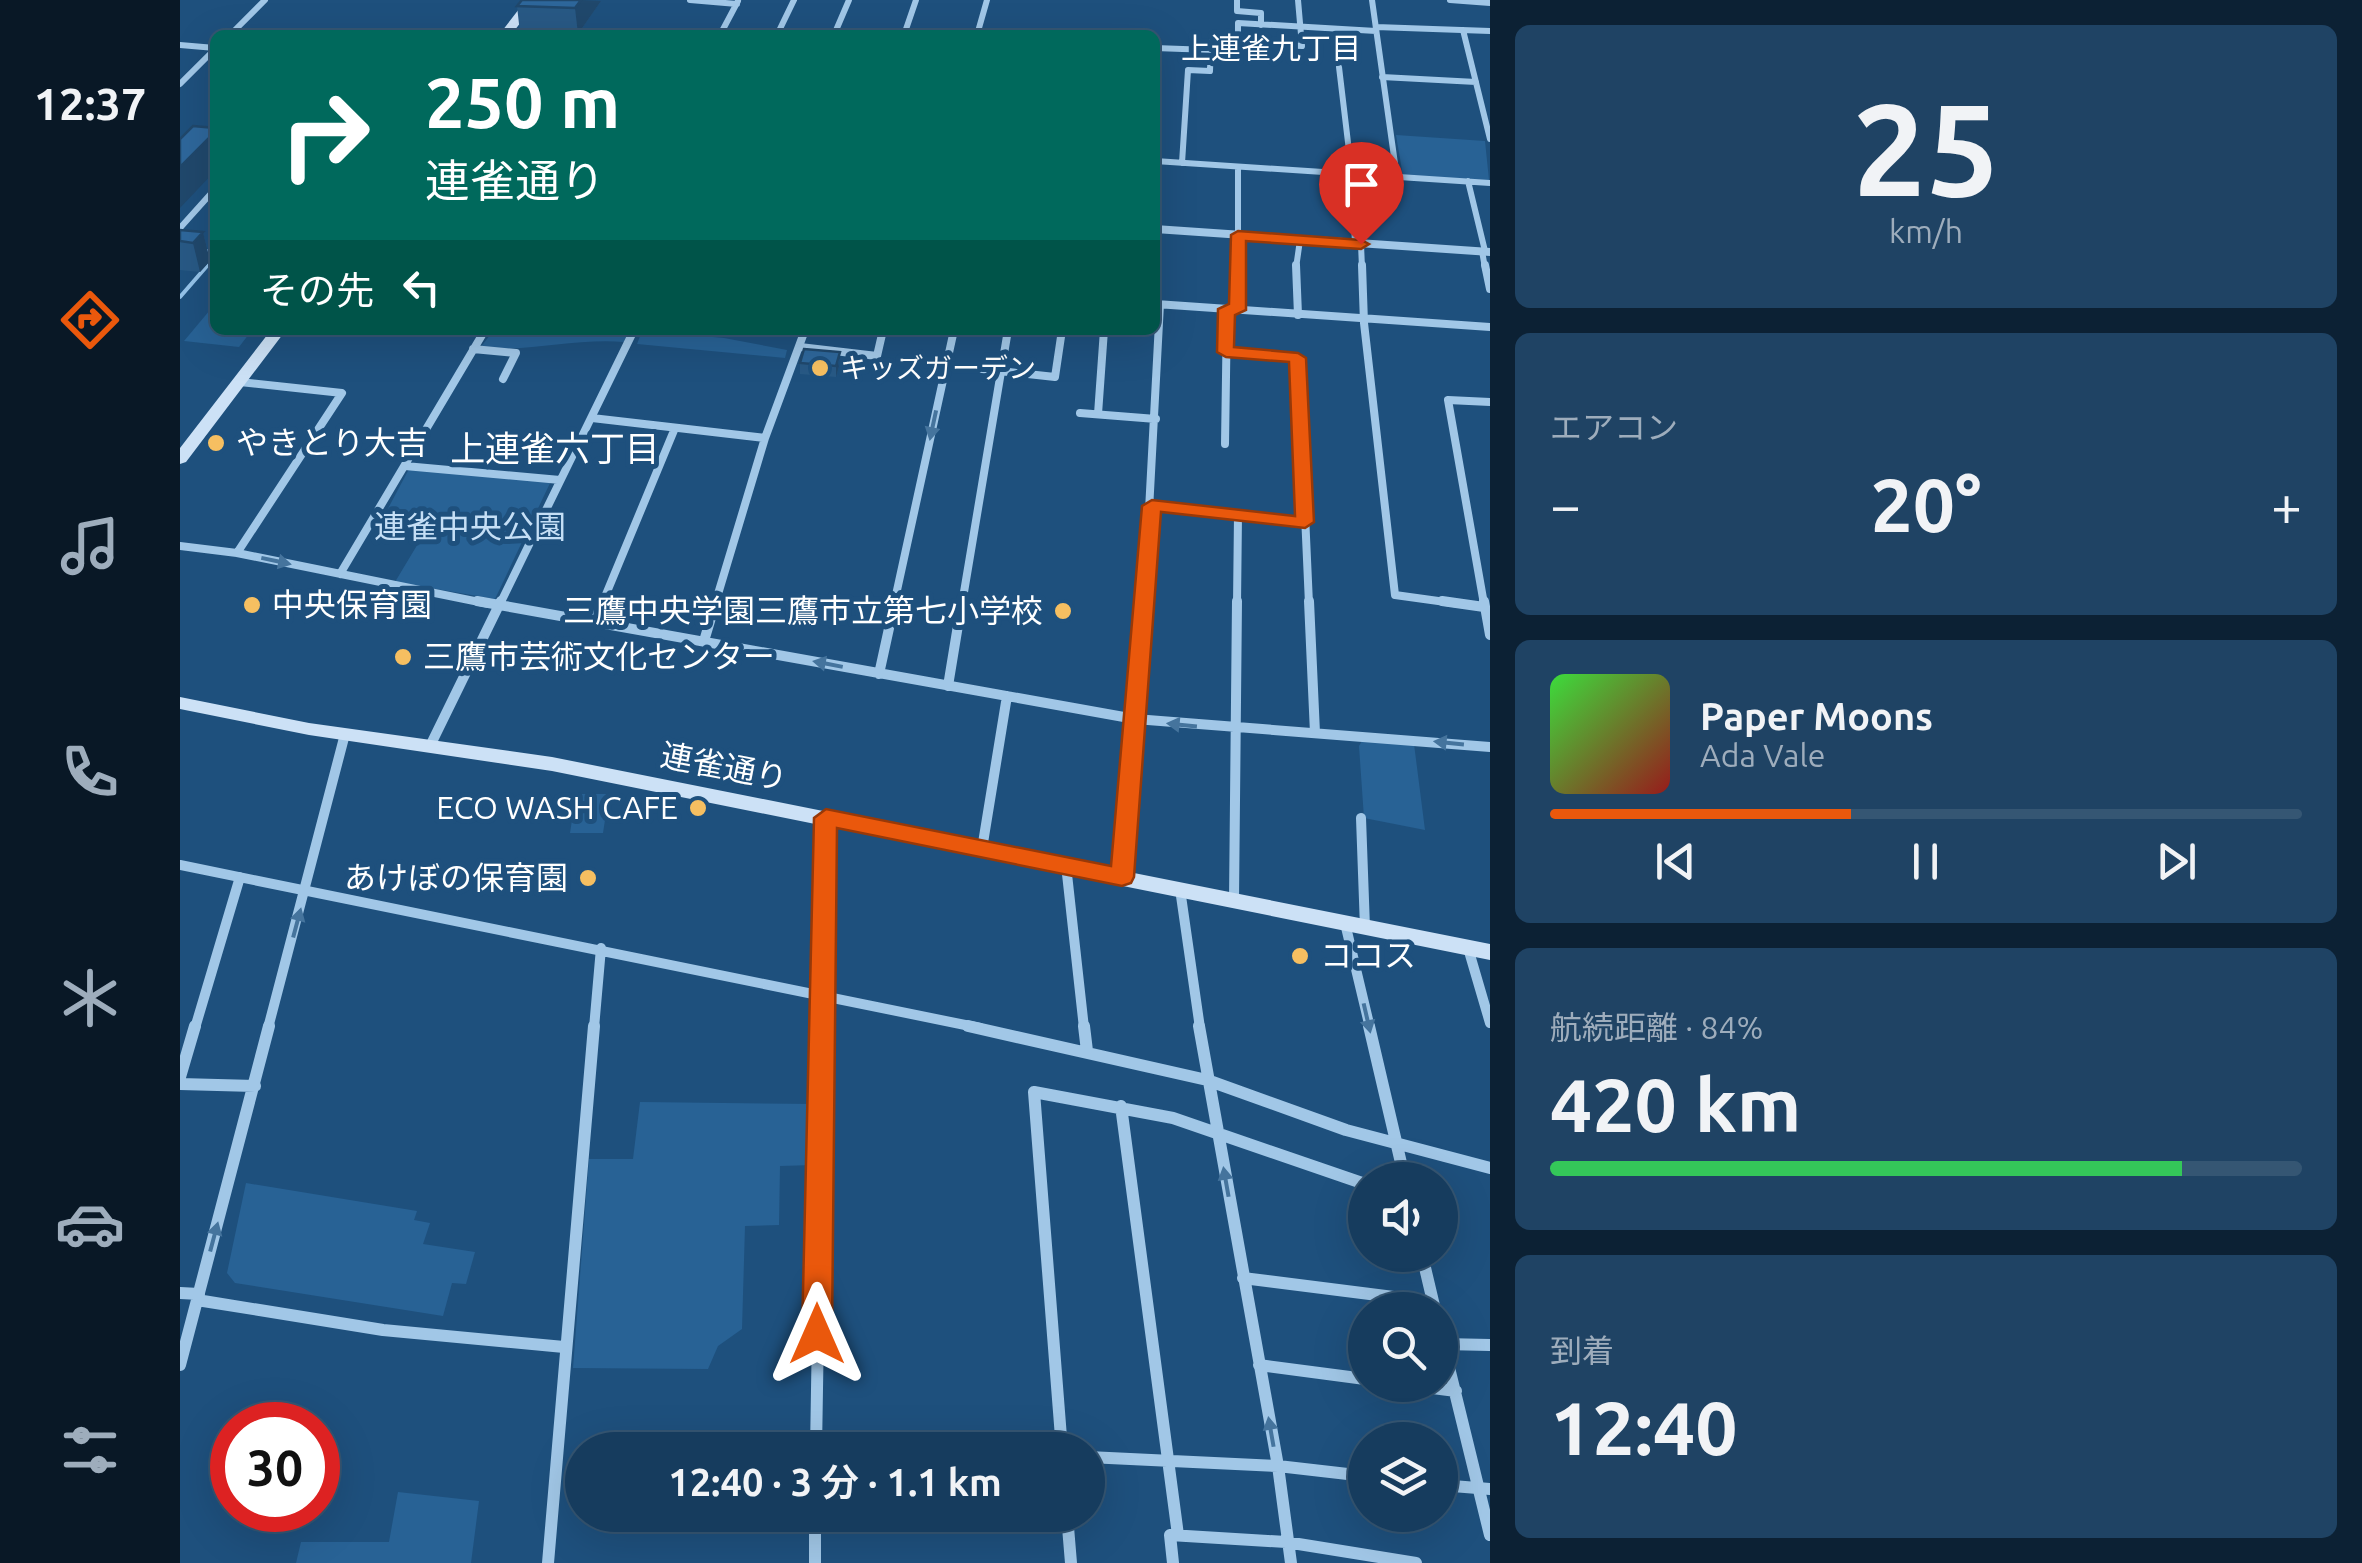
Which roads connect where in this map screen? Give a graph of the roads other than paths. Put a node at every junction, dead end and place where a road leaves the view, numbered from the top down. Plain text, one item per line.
1 (265, 0) edge
2 (532, 0) edge
3 (690, 0) edge
4 (794, 0) edge
5 (849, 0) edge
6 (916, 0) edge
7 (987, 0) edge
8 (1238, 0) edge
9 (1298, 0) edge
10 (1372, 0) edge
11 (1450, 0) edge
12 (738, 2) edge
13 (1490, 3) edge
14 (1261, 25) junction
15 (1300, 27) junction
16 (1376, 29) junction
17 (235, 30) edge
18 (509, 30) edge
19 (723, 30) edge
20 (779, 30) edge
21 (836, 30) edge
22 (906, 30) edge
23 (978, 30) edge
24 (1463, 30) junction
25 (1490, 31) edge
26 (1238, 43) junction
27 (180, 45) edge
28 (210, 48) edge
29 (1160, 48) edge
30 (1210, 50) junction
31 (210, 53) edge
32 (1339, 66) dead end
33 (1382, 76) junction
34 (1476, 82) junction
35 (180, 84) edge
36 (1490, 139) edge
37 (1160, 161) edge
38 (1182, 163) junction
39 (1238, 168) junction
40 (1352, 176) junction
41 (1397, 178) junction
42 (1468, 182) junction
43 (1490, 182) edge
44 (210, 195) edge
45 (180, 228) edge
46 (1160, 229) edge
47 (1238, 235) junction
48 (1300, 240) junction
49 (1358, 244) junction
50 (180, 250) edge
51 (1485, 251) edge
52 (210, 253) edge
53 (1490, 289) edge
54 (1160, 304) edge
55 (1227, 309) junction
56 (1238, 310) junction
57 (1298, 315) junction
58 (1366, 320) junction
59 (1490, 327) edge
60 (275, 335) edge
61 (483, 335) edge
62 (632, 335) edge
63 (804, 335) edge
64 (882, 335) edge
65 (953, 335) edge
66 (1007, 335) edge
67 (1061, 335) edge
68 (1104, 335) edge
69 (1155, 335) edge
70 (800, 347) junction
71 (473, 350) junction
72 (1226, 352) junction
73 (946, 365) junction
74 (1002, 372) junction
75 (503, 379) dead end
76 (240, 382) junction
77 (1490, 402) edge
78 (1080, 413) dead end
79 (1098, 414) junction
80 (592, 418) junction
81 (1156, 419) junction
82 (675, 428) junction
83 (765, 438) junction
84 (1225, 444) dead end
85 (180, 458) edge
86 (404, 466) junction
87 (560, 480) junction
88 (1152, 506) junction
89 (1238, 515) junction
90 (1305, 522) junction
91 (180, 546) edge
92 (237, 553) junction
93 (340, 574) junction
94 (500, 606) junction
95 (1484, 607) junction
96 (594, 622) junction
97 (1490, 634) edge
98 (704, 641) junction
99 (879, 674) junction
100 (948, 686) junction
101 (1007, 696) junction
102 (180, 704) edge
103 (1134, 719) junction
104 (1237, 730) junction
105 (1314, 733) junction
106 (345, 734) junction
107 (430, 744) junction
108 (1490, 747) edge
109 (826, 818) junction
110 (1360, 818) dead end
111 (982, 849) junction
112 (180, 865) edge
113 (1066, 865) junction
114 (240, 877) junction
115 (1122, 877) junction
116 (306, 889) junction
117 (1180, 889) junction
118 (1234, 900) junction
119 (1355, 925) junction
120 (601, 948) junction
121 (1468, 948) junction
122 (1490, 952) edge
123 (823, 996) junction
124 (1490, 1024) edge
125 (1087, 1052) junction
126 (1206, 1080) junction
127 (180, 1081) edge
128 (254, 1086) junction
129 (1121, 1106) junction
130 (1217, 1135) junction
131 (1398, 1146) junction
132 (1401, 1162) edge
133 (1490, 1168) edge
134 (1348, 1178) edge
135 (1243, 1278) junction
136 (180, 1293) edge
137 (1348, 1293) edge
138 (198, 1297) junction
139 (1458, 1339) edge
140 (1490, 1344) edge
141 (564, 1347) junction
142 (180, 1365) edge
143 (1259, 1365) junction
144 (1348, 1377) edge
145 (1458, 1398) edge
146 (816, 1432) edge
147 (1061, 1432) edge
148 (1105, 1457) edge
149 (1168, 1460) junction
150 (1278, 1466) junction
151 (1348, 1474) edge
152 (1458, 1487) edge
153 (1484, 1489) edge
154 (815, 1532) edge
155 (1068, 1532) edge
156 (1178, 1535) junction
157 (1490, 1535) edge
158 (1286, 1542) junction
159 (548, 1563) edge
160 (815, 1563) edge
161 (1071, 1563) edge
162 (1173, 1563) edge
163 (1290, 1563) edge
164 (1416, 1563) edge

1 - 17 street
2 - 18 main road
3 - 12 street
4 - 20 street
5 - 21 street
6 - 22 street
7 - 23 street
8 - 14 street
9 - 15 street
10 - 16 street
11 - 13 street
12 - 19 street
14 - 15 street
14 - 26 street
15 - 16 street
15 - 26 street
16 - 24 street
16 - 33 street
24 - 25 street
24 - 34 street
26 - 30 street
27 - 28 street
29 - 30 street
30 - 38 street
31 - 35 street
32 - 40 street
33 - 34 street
33 - 41 street
34 - 36 street
37 - 38 street
38 - 39 street
39 - 40 street
39 - 47 street
40 - 41 street
40 - 49 street
41 - 42 street
42 - 43 street
42 - 51 street
44 - 45 street
46 - 47 street
47 - 48 street
47 - 56 street
48 - 49 street
48 - 57 street
49 - 51 street
49 - 58 street
50 - 52 street
51 - 53 street
54 - 55 street
55 - 56 street
55 - 72 street
56 - 57 street
57 - 58 street
58 - 59 street
58 - 95 street
60 - 76 main road
61 - 71 street
62 - 80 street
63 - 70 street
64 - 70 street
65 - 73 street
66 - 74 street
67 - 74 street
68 - 79 street
69 - 81 street
70 - 83 street
71 - 75 street
71 - 86 street
72 - 84 street
72 - 90 street
73 - 74 street
73 -> 99 street
74 - 100 street
76 - 85 main road
76 - 92 street
77 - 95 street
78 - 79 street
79 - 81 street
80 - 82 street
80 - 87 street
81 - 88 street
82 - 83 street
82 - 96 street
83 - 98 street
86 - 87 street
86 - 93 street
87 - 94 street
88 - 89 street
88 - 103 street
89 - 90 street
89 - 104 street
90 - 105 street
91 - 92 street
92 -> 93 street
93 - 94 street
94 - 96 street
94 - 107 street
95 - 97 street
96 - 98 street
99 -> 98 street
99 - 100 street
100 - 101 street
101 - 103 street
101 - 111 street
102 - 106 main road, 連雀通り
104 -> 103 street
103 - 115 street
104 - 105 street
104 - 118 street
108 -> 105 street
106 - 107 main road, 連雀通り
106 - 116 street
107 - 109 main road, 連雀通り
109 - 111 main road, 連雀通り
109 - 123 street
110 - 119 street
111 - 113 main road, 連雀通り
112 - 114 street
113 - 115 main road, 連雀通り
113 - 125 street
114 - 116 street
114 - 127 street
115 - 117 main road, 連雀通り
116 - 120 street
128 -> 116 street
117 - 118 main road, 連雀通り
117 - 126 street
118 - 119 main road, 連雀通り
119 - 121 main road, 連雀通り
119 -> 131 street
120 - 123 street
120 - 141 street
121 - 122 main road, 連雀通り
121 - 124 street
123 - 125 street
123 - 146 street
125 - 126 street
126 - 130 street
126 - 131 street
127 - 128 street
138 -> 128 street
129 - 130 street
129 - 147 street
129 - 149 street
130 - 134 street
135 -> 130 street
131 - 132 street
131 - 133 street
135 - 137 street
135 - 143 street
136 - 138 street
138 - 141 street
138 - 142 street
139 - 140 street
141 - 159 street
143 - 144 street
150 -> 143 street
145 - 153 street
148 - 149 street
149 - 150 street
149 - 156 street
150 - 151 street
150 - 158 street
152 - 153 street
153 - 157 street
154 - 160 street
155 - 161 street
156 - 158 street
156 - 162 street
158 - 163 street
158 - 164 street

